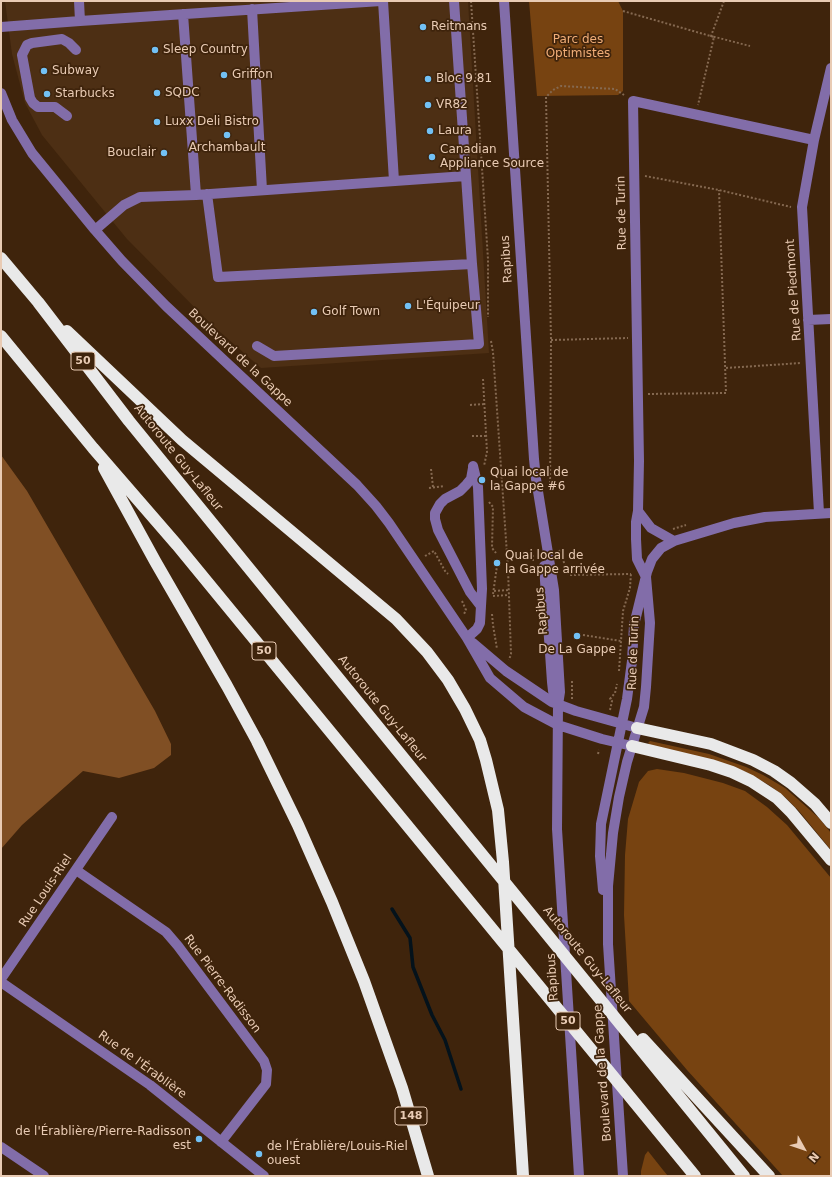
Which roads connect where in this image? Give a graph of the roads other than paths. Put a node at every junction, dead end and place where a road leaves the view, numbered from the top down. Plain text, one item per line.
1 (79, 1) edge
2 (382, 1) edge
3 (454, 1) edge
4 (504, 1) edge
5 (252, 9) junction
6 (183, 14) junction
7 (80, 20) junction
8 (1, 27) edge
9 (76, 50) dead end
10 (831, 68) edge
11 (1, 93) edge
12 (67, 116) dead end
13 (814, 140) junction
14 (466, 176) junction
15 (394, 181) junction
16 (262, 190) junction
17 (207, 194) junction
18 (196, 195) junction
19 (95, 230) junction
20 (1, 258) edge
21 (472, 264) junction
22 (38, 302) junction
23 (831, 319) edge
24 (808, 320) junction
25 (1, 336) edge
26 (257, 346) dead end
27 (93, 448) junction
28 (638, 510) junction
29 (819, 513) junction
30 (831, 513) edge
31 (674, 541) junction
32 (646, 577) junction
33 (480, 605) junction
34 (467, 638) junction
35 (558, 705) junction
36 (621, 724) junction
37 (558, 725) junction
38 (637, 728) junction
39 (617, 743) junction
40 (632, 746) junction
41 (112, 817) dead end
42 (831, 823) edge
43 (831, 860) edge
44 (76, 870) junction
45 (608, 944) junction
46 (1, 980) edge
47 (670, 1075) junction
48 (221, 1142) junction
49 (1, 1146) edge
50 (44, 1176) edge
51 (264, 1176) edge
52 (428, 1176) edge
53 (523, 1176) edge
54 (579, 1176) edge
55 (623, 1176) edge
56 (695, 1176) edge
57 (744, 1176) edge
58 (769, 1176) edge

1 - 7 street
2 - 5 street
2 - 15 street
3 - 14 street
4 - 35 street, Rapibus
5 - 6 street
5 - 16 street
6 - 7 street
6 - 18 street
7 - 8 street
9 - 12 street
10 - 13 street, Rue de Piedmont
11 - 19 street, Boulevard de la Gappe
13 - 24 street, Rue de Piedmont
13 - 28 street, Rue de Turin
14 - 15 street
14 - 21 street
15 - 16 street
16 - 17 street
17 - 18 street
17 - 21 street
18 - 19 street
19 - 34 street, Boulevard de la Gappe
20 - 22 highway, Autoroute Guy-Lafleur / 50
21 - 26 street
22 - 47 highway, Autoroute Guy-Lafleur / 50
22 - 53 highway
23 - 24 street
24 - 29 street, Rue de Piedmont
25 - 27 highway, 50
27 - 52 highway, 148
27 - 56 highway, 50
28 - 31 street
28 - 32 street, Rue de Turin
29 - 30 street
29 - 31 street
31 - 32 street
32 - 36 street, Rue de Turin
32 - 38 street, Rue de Turin
33 - 33 street
33 - 34 street
34 - 35 street, Boulevard de la Gappe
34 - 37 street, Boulevard de la Gappe
35 - 36 street, Boulevard de la Gappe
35 - 37 street, Rapibus
36 - 38 street, Boulevard de la Gappe
36 - 39 street, Rue de Turin
37 - 39 street, Boulevard de la Gappe
37 - 54 street, Rapibus
38 - 40 street, Rue de Turin
38 - 42 highway
39 - 40 street
39 - 45 street, Boulevard de la Gappe
40 - 43 highway
40 - 45 street, Boulevard de la Gappe
41 - 44 street, Rue Louis-Riel
44 - 46 street, Rue Louis-Riel
44 - 48 street, Rue Pierre-Radisson
45 - 55 street, Boulevard de la Gappe
46 - 48 street, Rue de l'Érablière
47 - 57 highway
47 - 58 highway
48 - 51 street, Rue de l'Érablière
49 - 50 street

